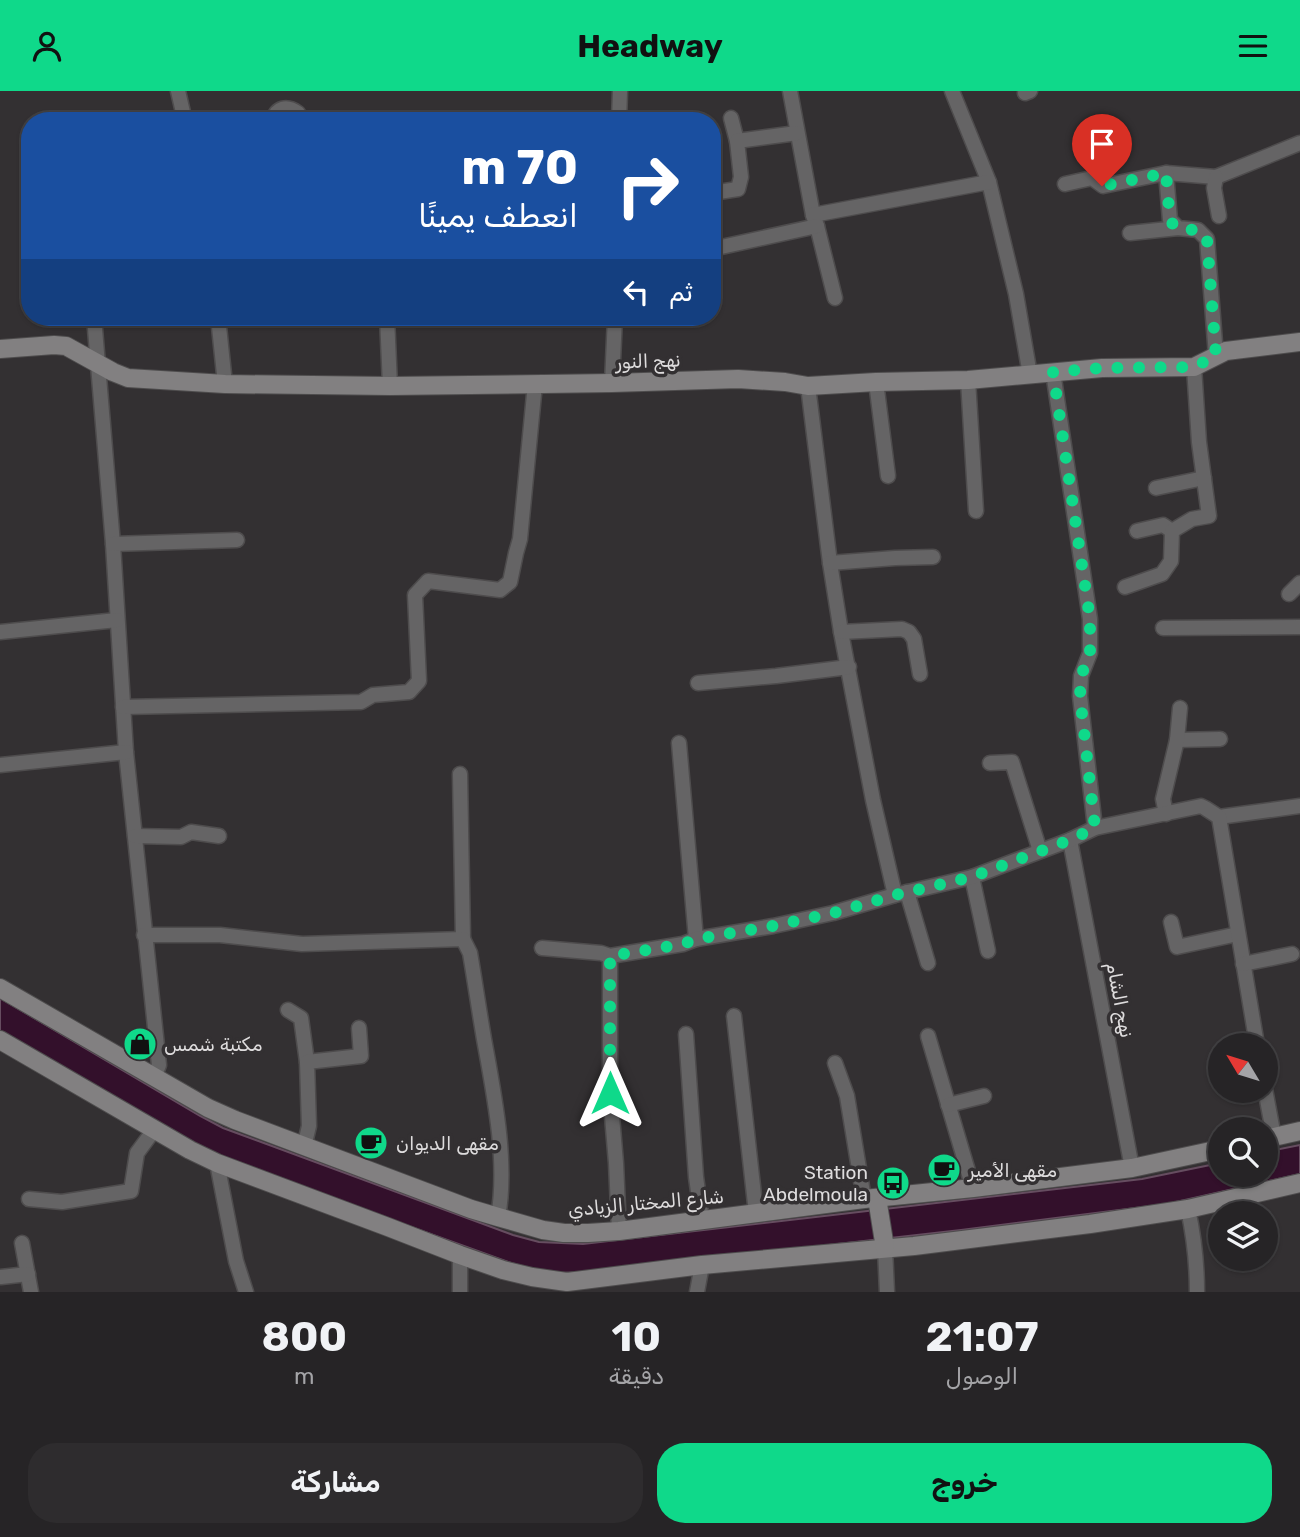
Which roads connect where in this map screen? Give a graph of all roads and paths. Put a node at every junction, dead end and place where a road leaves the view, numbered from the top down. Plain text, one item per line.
1 (178, 91) edge
2 (620, 91) edge
3 (790, 91) edge
4 (952, 91) edge
5 (183, 112) edge
6 (277, 112) edge
7 (296, 112) edge
8 (619, 112) edge
9 (731, 118) dead end
10 (797, 134) junction
11 (737, 141) junction
12 (1300, 143) edge
13 (1166, 173) junction
14 (1216, 177) junction
15 (989, 182) junction
16 (1065, 184) dead end
17 (721, 192) edge
18 (1219, 216) dead end
19 (815, 221) junction
20 (1178, 229) junction
21 (1130, 233) dead end
22 (721, 247) edge
23 (835, 298) dead end
24 (95, 326) edge
25 (219, 326) edge
26 (387, 326) edge
27 (615, 326) edge
28 (1300, 342) edge
29 (0, 349) edge
30 (1216, 356) junction
31 (97, 363) junction
32 (1194, 367) junction
33 (1053, 372) junction
34 (1030, 375) junction
35 (968, 380) junction
36 (876, 381) junction
37 (612, 383) junction
38 (225, 384) junction
39 (535, 384) junction
40 (390, 386) junction
41 (808, 386) junction
42 (888, 476) dead end
43 (1204, 478) junction
44 (1156, 488) dead end
45 (975, 511) dead end
46 (1136, 531) dead end
47 (1172, 531) junction
48 (237, 540) dead end
49 (113, 544) junction
50 (933, 557) dead end
51 (830, 563) junction
52 (1300, 583) edge
53 (1125, 587) dead end
54 (1289, 594) dead end
55 (117, 620) junction
56 (1300, 627) edge
57 (1163, 628) dead end
58 (0, 632) edge
59 (841, 632) junction
60 (849, 667) junction
61 (920, 674) dead end
62 (698, 683) dead end
63 (123, 707) junction
64 (1180, 708) dead end
65 (1220, 739) dead end
66 (1177, 740) junction
67 (679, 743) dead end
68 (126, 752) junction
69 (990, 763) dead end
70 (0, 765) edge
71 (460, 774) dead end
72 (1300, 806) edge
73 (1166, 814) junction
74 (1219, 817) junction
75 (1095, 828) junction
76 (135, 836) junction
77 (219, 836) dead end
78 (1070, 840) junction
79 (1040, 851) junction
80 (972, 877) junction
81 (901, 894) junction
82 (1171, 922) dead end
83 (1238, 934) junction
84 (144, 935) junction
85 (463, 939) junction
86 (696, 939) junction
87 (542, 948) dead end
88 (988, 951) dead end
89 (1292, 954) dead end
90 (610, 956) junction
91 (928, 963) dead end
92 (1243, 964) junction
93 (0, 988) edge
94 (288, 1010) dead end
95 (734, 1016) dead end
96 (359, 1028) dead end
97 (1255, 1033) edge
98 (686, 1034) dead end
99 (928, 1036) dead end
100 (0, 1040) edge
101 (307, 1062) junction
102 (835, 1063) dead end
103 (154, 1077) junction
104 (984, 1095) dead end
105 (948, 1105) junction
106 (155, 1130) junction
107 (1300, 1131) edge
108 (1278, 1136) edge
109 (304, 1147) junction
110 (1208, 1152) edge
111 (217, 1163) junction
112 (1132, 1168) junction
113 (1300, 1183) edge
114 (974, 1188) junction
115 (871, 1198) junction
116 (29, 1199) dead end
117 (1188, 1209) junction
118 (755, 1213) junction
119 (498, 1217) junction
120 (702, 1220) junction
121 (619, 1231) junction
122 (22, 1244) dead end
123 (885, 1248) junction
124 (460, 1255) junction
125 (702, 1265) junction
126 (27, 1274) junction
127 (1, 1277) edge
128 (31, 1292) edge
129 (246, 1292) edge
130 (460, 1292) edge
131 (697, 1292) edge
132 (887, 1292) edge
133 (1197, 1292) edge

1 - 5 street
2 - 8 street
3 - 10 street
4 - 15 street
6 - 7 street
9 - 11 street
10 - 11 street
10 - 19 street
11 - 17 street
12 - 14 street
13 - 14 street
13 - 16 street
13 - 20 street
14 - 18 street
15 - 19 street
15 - 34 street
19 - 22 street
19 - 23 street
20 - 21 street
20 - 30 street
24 - 31 street
25 - 38 street
26 - 40 street
27 - 37 street
28 - 30 street, نهج النور
29 - 31 street, نهج النور
30 - 32 street, نهج النور
31 - 38 street, نهج النور
31 - 49 street
32 - 33 street, نهج النور
32 - 43 street
33 - 34 street, نهج النور
33 - 75 street
34 - 35 street, نهج النور
35 - 36 street, نهج النور
35 - 45 street
36 - 41 street, نهج النور
36 - 42 street
37 - 39 street, نهج النور
37 - 41 street, نهج النور
38 - 40 street, نهج النور
39 - 40 street, نهج النور
39 - 63 street
41 - 51 street
43 - 44 street
43 - 47 street
46 - 47 street
47 - 53 street
48 - 49 street
49 - 55 street
50 - 51 street
51 - 59 street
52 - 54 street
55 - 58 street
55 - 63 street
56 - 57 street
59 - 60 street
59 - 61 street
60 - 62 street
60 - 81 street
63 - 68 street
64 - 66 street
65 - 66 street
66 - 73 street
67 - 86 street
68 - 70 street
68 - 76 street
69 - 79 street
71 - 85 street
72 - 74 street
73 - 74 street
73 - 75 street
74 - 83 street
75 - 78 street
76 - 77 street
76 - 84 street
78 - 79 street
78 - 112 street, نهج الشام
79 - 80 street
80 - 81 street
80 - 88 street
81 - 86 street
81 - 91 street
82 - 83 street
83 - 92 street
84 - 85 street
84 - 103 street
85 - 119 street
86 - 90 street
87 - 90 street
89 - 92 street
90 - 121 street
92 - 97 street
93 - 103 street, شارع المختار الزيادي
94 - 101 street
95 - 118 street
96 - 101 street
98 - 120 street
99 - 105 street
100 - 106 street
101 - 109 street
102 - 115 street
103 - 109 street, شارع المختار الزيادي
104 - 105 street
105 - 114 street
106 - 111 street
106 - 116 street
107 - 108 street
109 - 119 street, شارع المختار الزيادي
110 - 112 street, شارع المختار الزيادي
111 - 124 street
111 - 129 street
112 - 114 street, شارع المختار الزيادي
113 - 117 street
114 - 115 street, شارع المختار الزيادي
115 - 118 street, شارع المختار الزيادي
115 - 123 street
117 - 123 street
117 - 133 street
118 - 120 street, شارع المختار الزيادي
119 - 121 street, شارع المختار الزيادي
120 - 121 street, شارع المختار الزيادي
122 - 126 street
123 - 125 street
123 - 132 street
124 - 125 street
124 - 130 street
125 - 131 street
126 - 127 street
126 - 128 street

